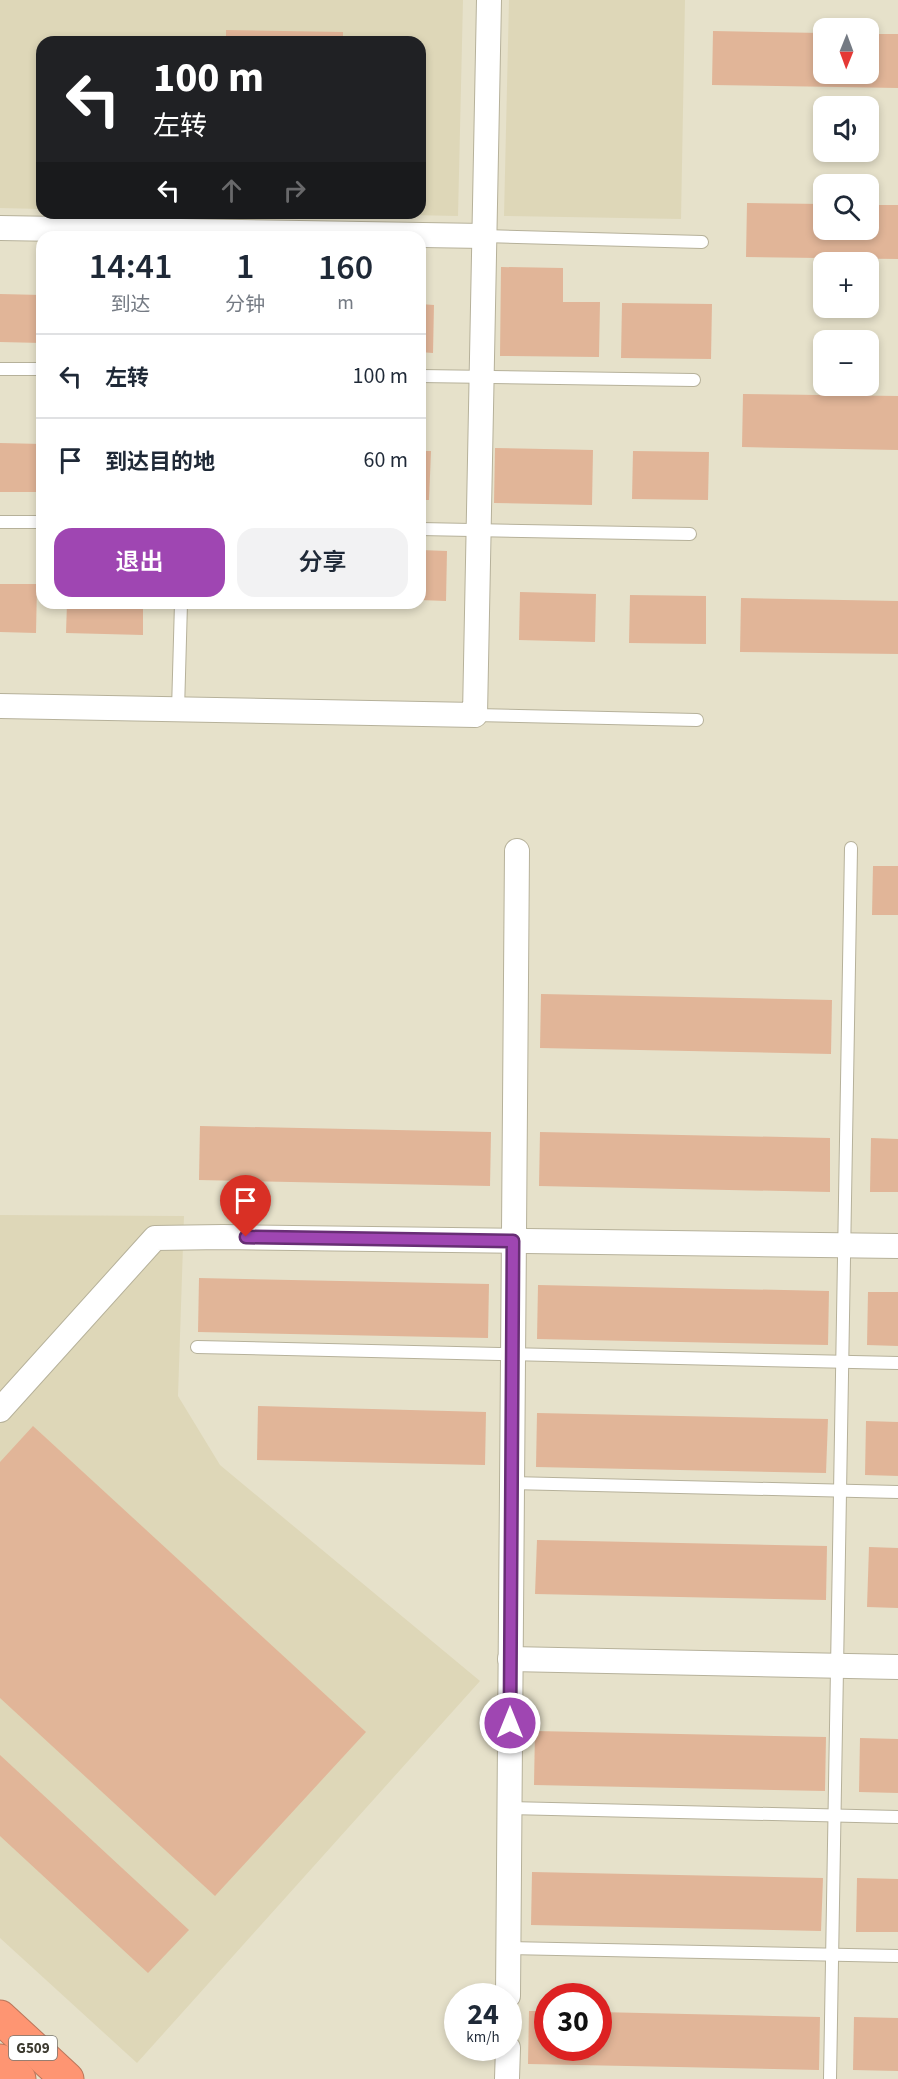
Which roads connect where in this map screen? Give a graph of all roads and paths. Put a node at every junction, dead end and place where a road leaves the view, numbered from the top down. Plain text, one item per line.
1 (489, 0) edge
2 (0, 228) edge
3 (95, 231) edge
4 (426, 236) edge
5 (484, 236) junction
6 (702, 242) dead end
7 (0, 369) edge
8 (36, 369) edge
9 (426, 376) edge
10 (482, 377) junction
11 (694, 380) dead end
12 (0, 522) edge
13 (36, 522) edge
14 (426, 529) edge
15 (478, 530) junction
16 (690, 534) dead end
17 (181, 609) edge
18 (0, 706) edge
19 (178, 710) junction
20 (475, 716) junction
21 (697, 720) dead end
22 (851, 848) dead end
23 (517, 851) dead end
24 (513, 1241) junction
25 (844, 1246) junction
26 (898, 1246) edge
27 (197, 1347) dead end
28 (512, 1354) junction
29 (842, 1361) junction
30 (898, 1363) edge
31 (0, 1410) edge
32 (511, 1483) junction
33 (840, 1491) junction
34 (898, 1492) edge
35 (510, 1659) junction
36 (837, 1666) junction
37 (898, 1667) edge
38 (509, 1808) junction
39 (835, 1816) junction
40 (898, 1817) edge
41 (508, 1948) junction
42 (832, 1954) junction
43 (898, 1956) edge
44 (508, 1983) edge
45 (0, 2017) edge
46 (0, 2061) edge
47 (507, 2061) edge
48 (19, 2079) edge
49 (67, 2079) edge
50 (507, 2079) edge
51 (830, 2079) edge

1 - 5 street
2 - 3 street
4 - 5 street
5 - 6 lane
5 - 10 street
7 - 8 lane
9 - 10 lane
10 - 11 lane
10 - 15 street
12 - 13 lane
14 - 15 lane
15 - 16 lane
15 - 20 street
17 - 19 lane
18 - 19 street
19 - 20 street
20 - 21 lane
22 - 25 lane
23 - 24 street
24 - 25 street
24 - 28 street
24 - 31 street
25 - 26 street
25 - 29 lane
27 - 28 lane
28 - 29 lane
28 - 32 street
29 - 30 lane
29 - 33 lane
32 - 33 lane
32 - 35 street
33 - 34 lane
33 - 36 lane
35 - 36 street
35 - 38 street
36 - 37 street
36 - 39 lane
38 - 39 lane
38 - 41 street
39 - 40 lane
39 - 42 lane
41 - 42 lane
41 - 44 street
42 - 43 lane
42 - 51 lane
45 - 49 highway, G509
46 - 48 highway, G509
47 - 50 street

